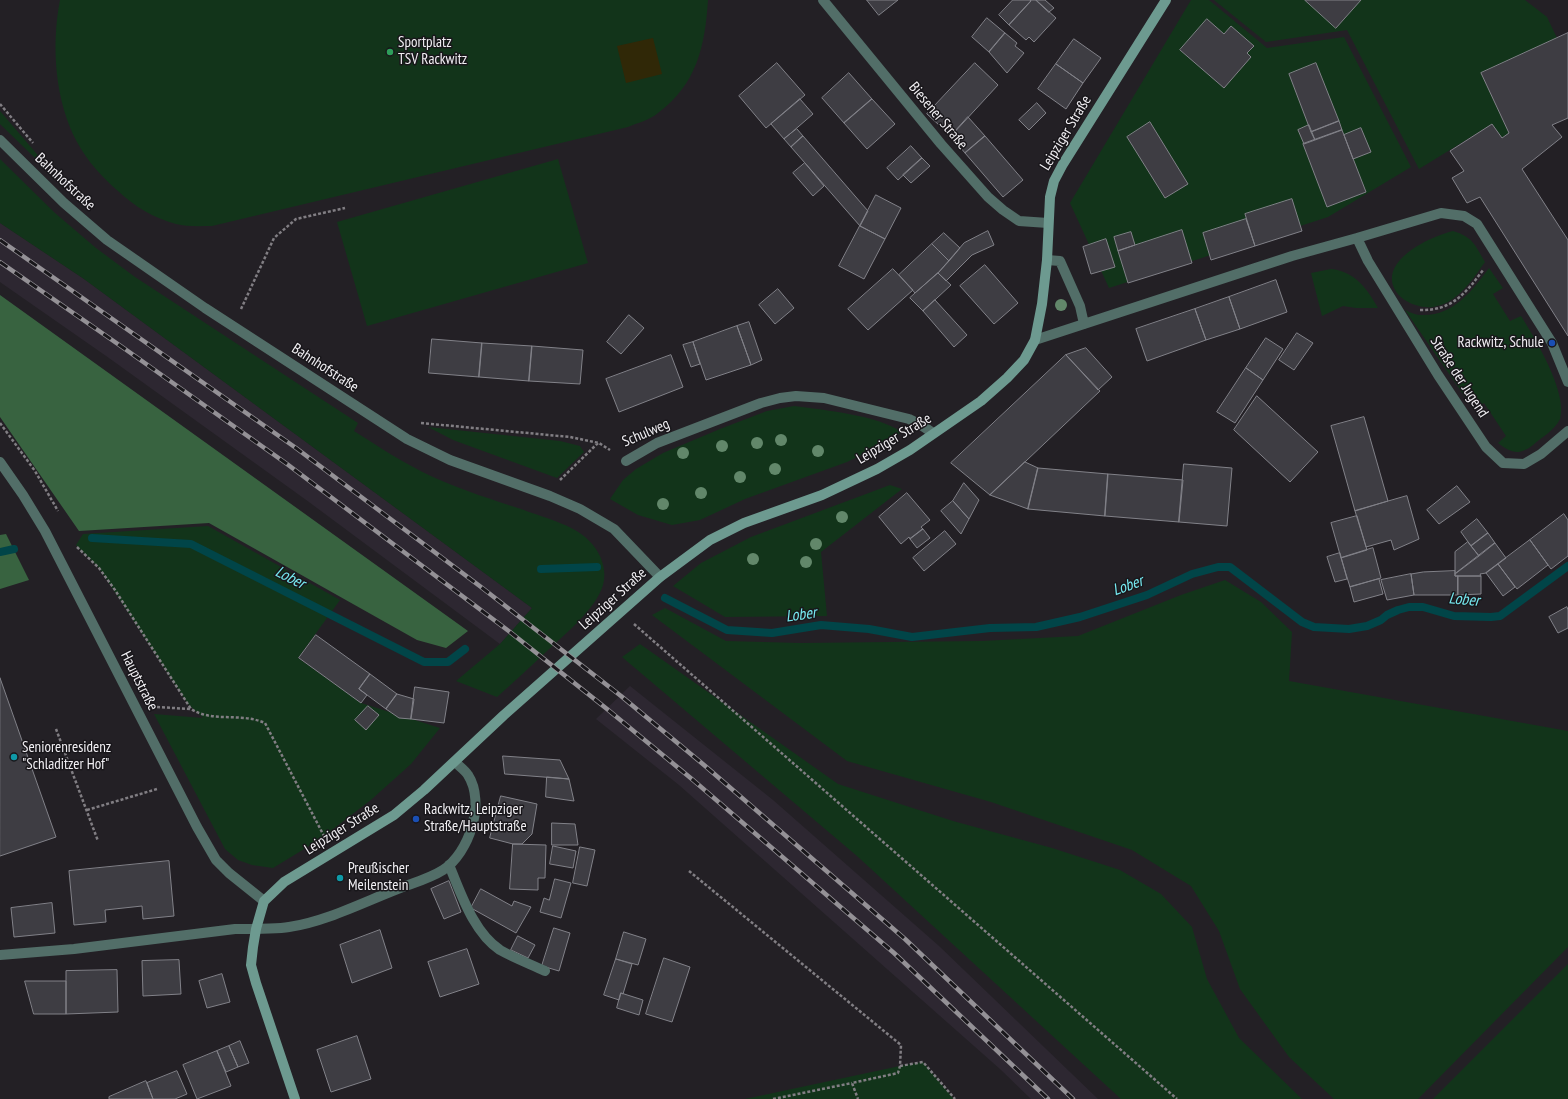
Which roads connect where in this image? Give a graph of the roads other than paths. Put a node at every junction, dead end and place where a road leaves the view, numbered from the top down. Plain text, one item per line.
1 (823, 0) edge
2 (1166, 0) edge
3 (0, 140) edge
4 (1048, 223) junction
5 (1357, 238) junction
6 (1046, 260) junction
7 (1084, 324) junction
8 (1035, 340) junction
9 (1568, 382) edge
10 (1568, 431) edge
11 (933, 433) junction
12 (626, 461) road end
13 (0, 462) edge
14 (660, 577) junction
15 (455, 762) junction
16 (449, 865) junction
17 (264, 901) junction
18 (256, 929) junction
19 (0, 955) edge
20 (545, 970) dead end
21 (295, 1099) edge

1 - 4 street, Biesener Straße
2 - 4 street, Leipziger Straße
3 - 14 street, Bahnhofstraße
4 - 6 street, Leipziger Straße
5 - 7 street
5 - 9 street
5 - 10 street, Straße der Jugend
6 - 7 street
6 - 8 street, Leipziger Straße
7 - 8 street
8 - 11 street, Leipziger Straße
11 - 12 street, Schulweg
11 - 14 street, Leipziger Straße
13 - 17 street, Hauptstraße
14 - 15 street, Leipziger Straße
15 - 16 street
15 - 17 street, Leipziger Straße
16 - 18 street
16 - 20 street
17 - 18 street
18 - 19 street
18 - 21 street

